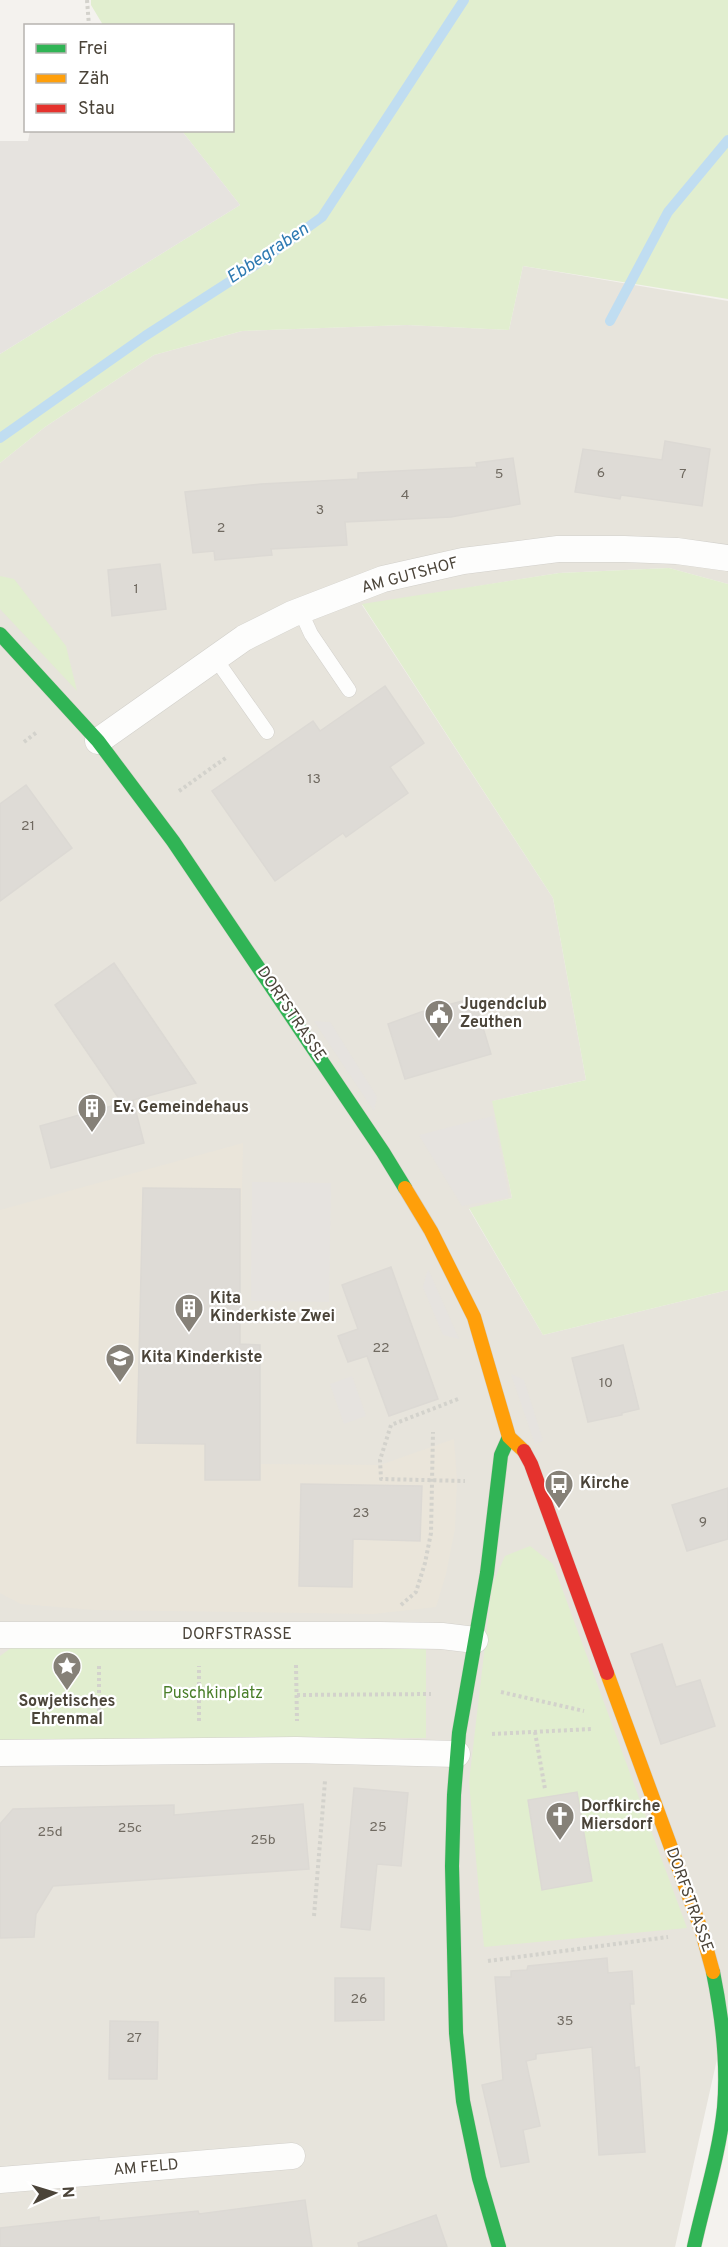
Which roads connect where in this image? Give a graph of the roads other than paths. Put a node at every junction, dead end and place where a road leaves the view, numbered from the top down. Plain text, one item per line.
1 (728, 558) edge
2 (300, 610) junction
3 (0, 634) edge
4 (215, 658) junction
5 (349, 690) dead end
6 (267, 732) dead end
7 (98, 741) junction
8 (509, 1437) junction
9 (0, 1635) edge
10 (475, 1640) junction
11 (458, 1743) junction
12 (0, 1753) edge
13 (722, 1978) edge
14 (726, 2108) edge
15 (292, 2156) dead end
16 (0, 2180) edge
17 (499, 2247) edge
18 (694, 2247) edge

1 - 2 street, AM GUTSHOF
2 - 4 street, AM GUTSHOF
2 - 5 lane
3 - 7 main road, DORFSTRASSE
4 - 6 lane
4 - 7 street, AM GUTSHOF
7 - 8 main road, DORFSTRASSE
8 - 10 main road
8 - 13 main road, DORFSTRASSE
9 - 10 street, DORFSTRASSE
10 - 11 main road
11 - 12 street
11 - 17 main road
13 - 14 main road, DORFSTRASSE
14 - 18 main road, DORFSTRASSE
15 - 16 street, AM FELD

